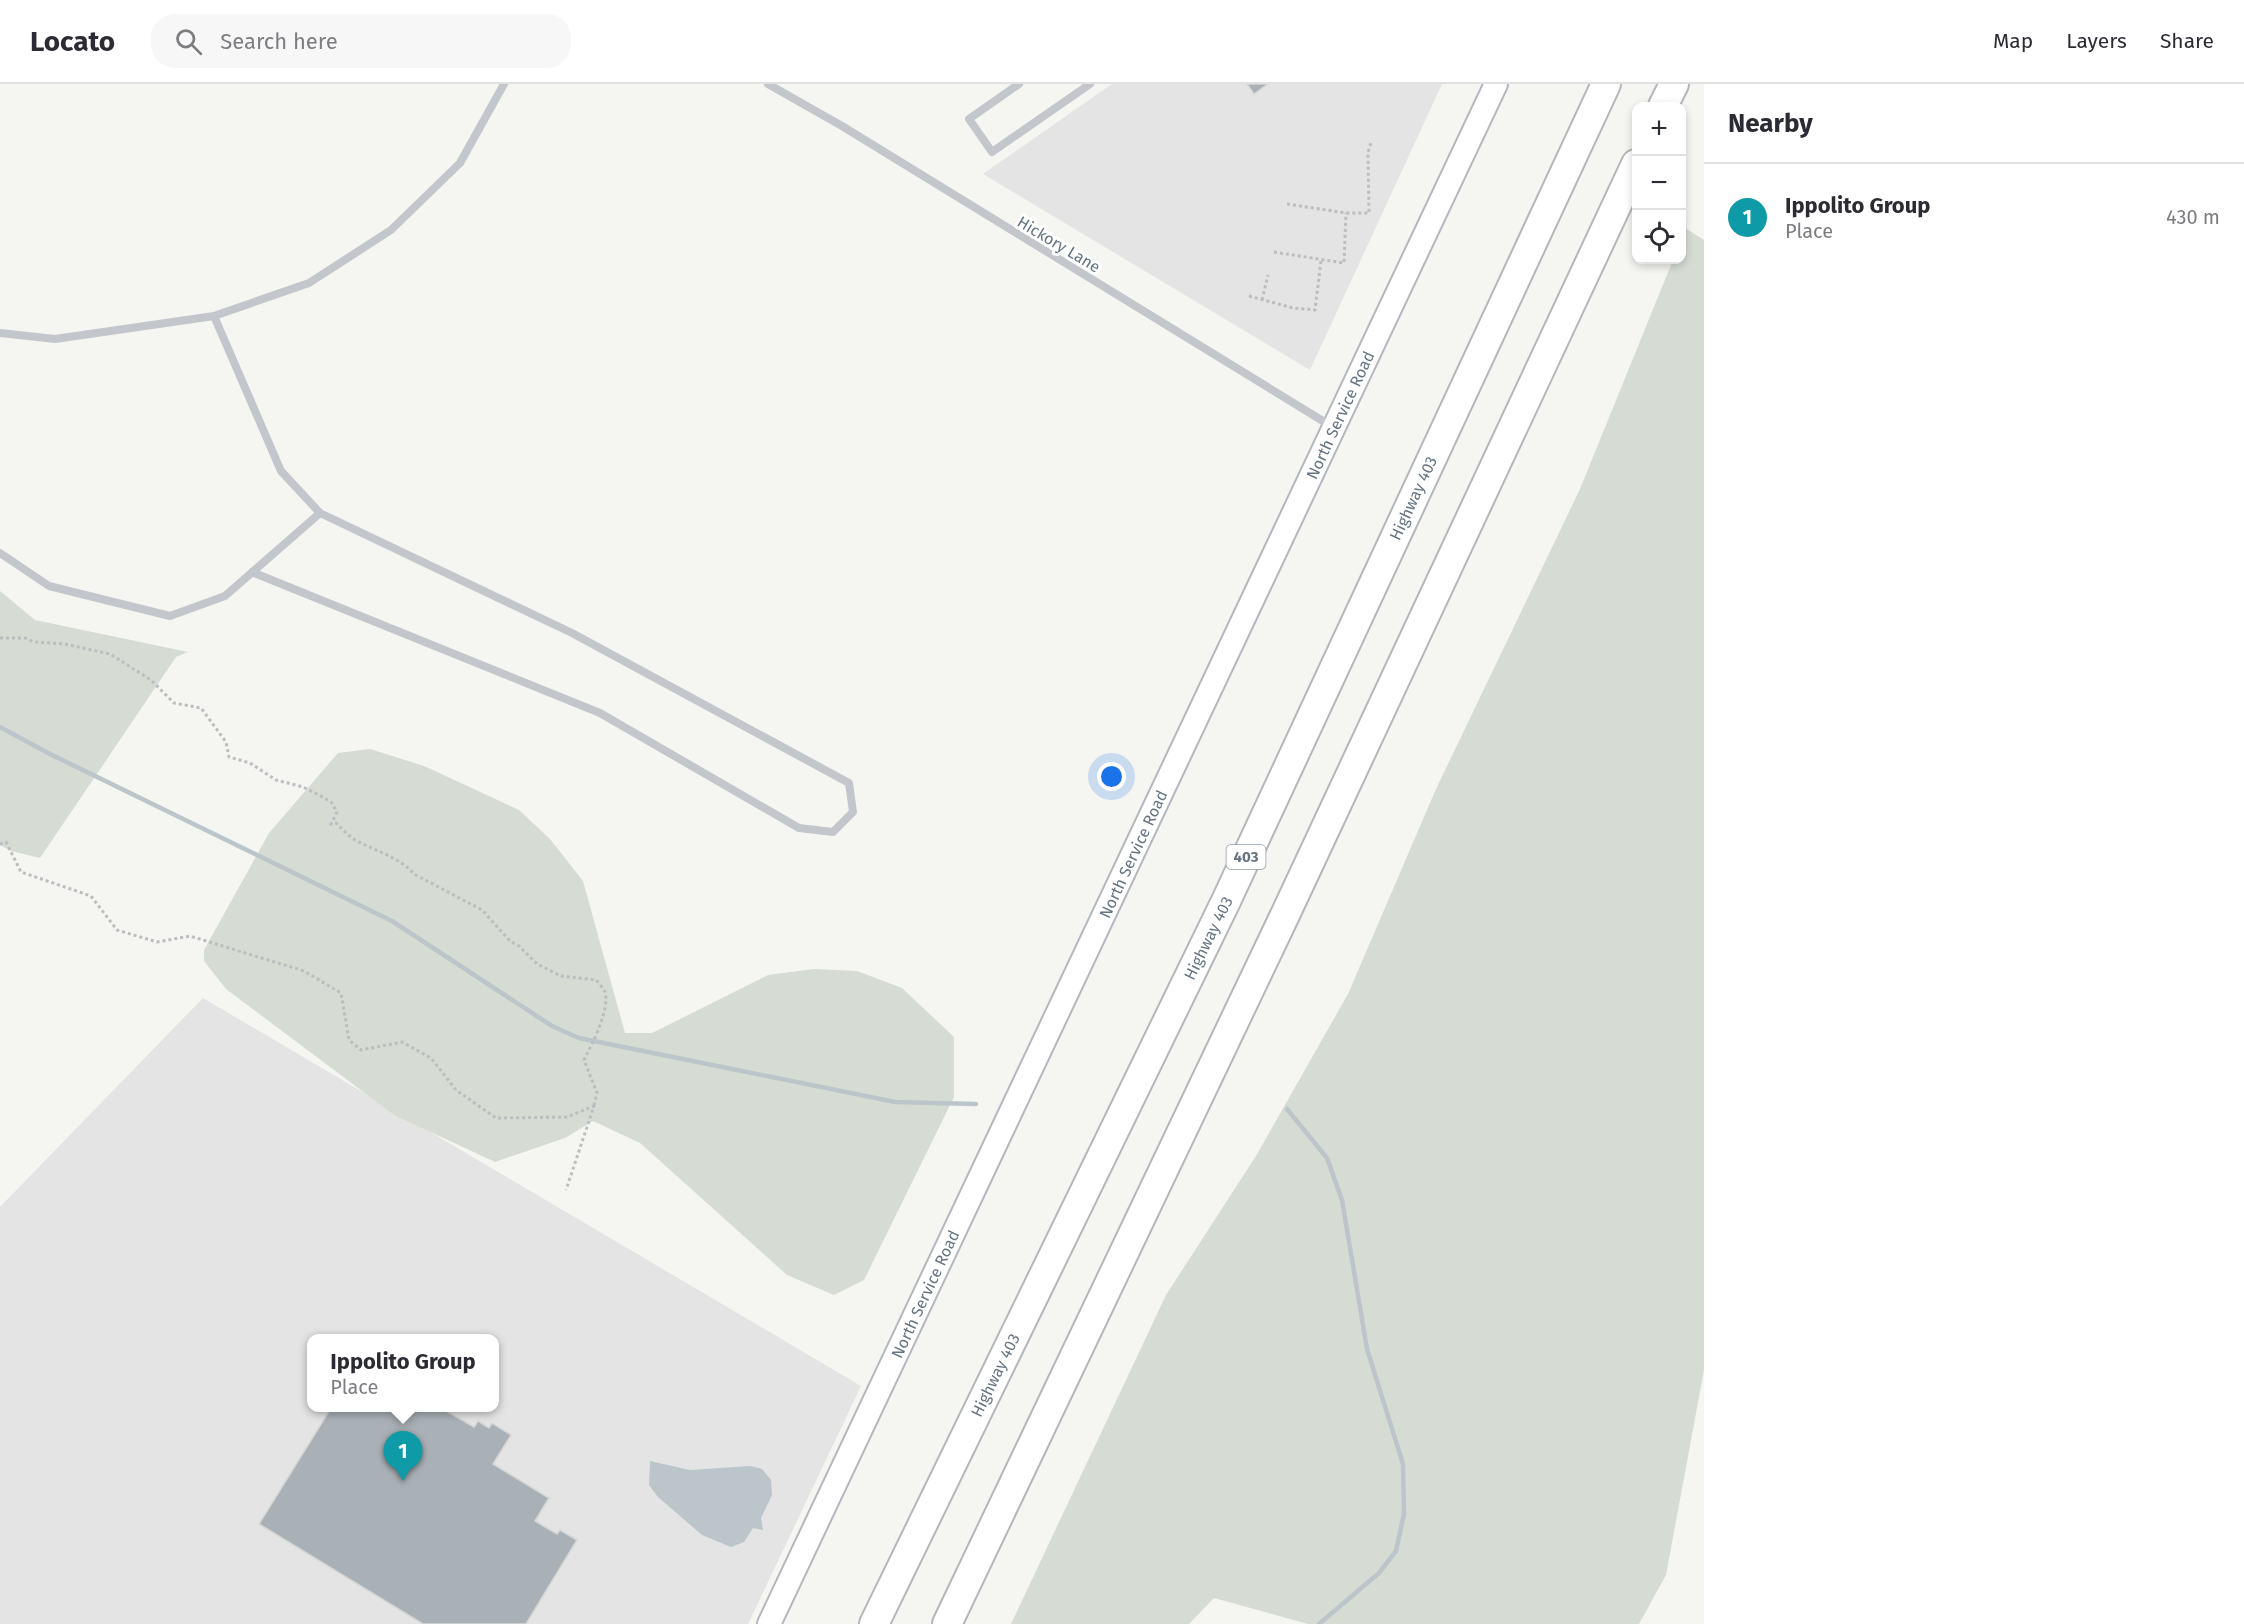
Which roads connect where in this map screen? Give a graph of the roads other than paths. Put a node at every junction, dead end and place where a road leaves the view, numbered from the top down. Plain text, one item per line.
1 (504, 84) edge
2 (768, 84) edge
3 (1019, 84) edge
4 (1090, 84) edge
5 (1496, 84) edge
6 (1606, 84) edge
7 (1674, 84) edge
8 (1666, 102) edge
9 (1632, 173) edge
10 (214, 316) junction
11 (0, 333) edge
12 (1334, 428) junction
13 (320, 513) junction
14 (0, 553) edge
15 (252, 572) junction
16 (769, 1624) edge
17 (874, 1624) edge
18 (947, 1624) edge

1 - 10 lane
2 - 12 lane, Hickory Lane
3 - 4 lane
5 - 12 street, North Service Road
6 - 17 highway, Highway 403 / 403
7 - 8 highway
9 - 18 highway
10 - 11 lane
10 - 13 lane
12 - 16 street, North Service Road
13 - 15 lane
13 - 15 lane
14 - 15 lane

